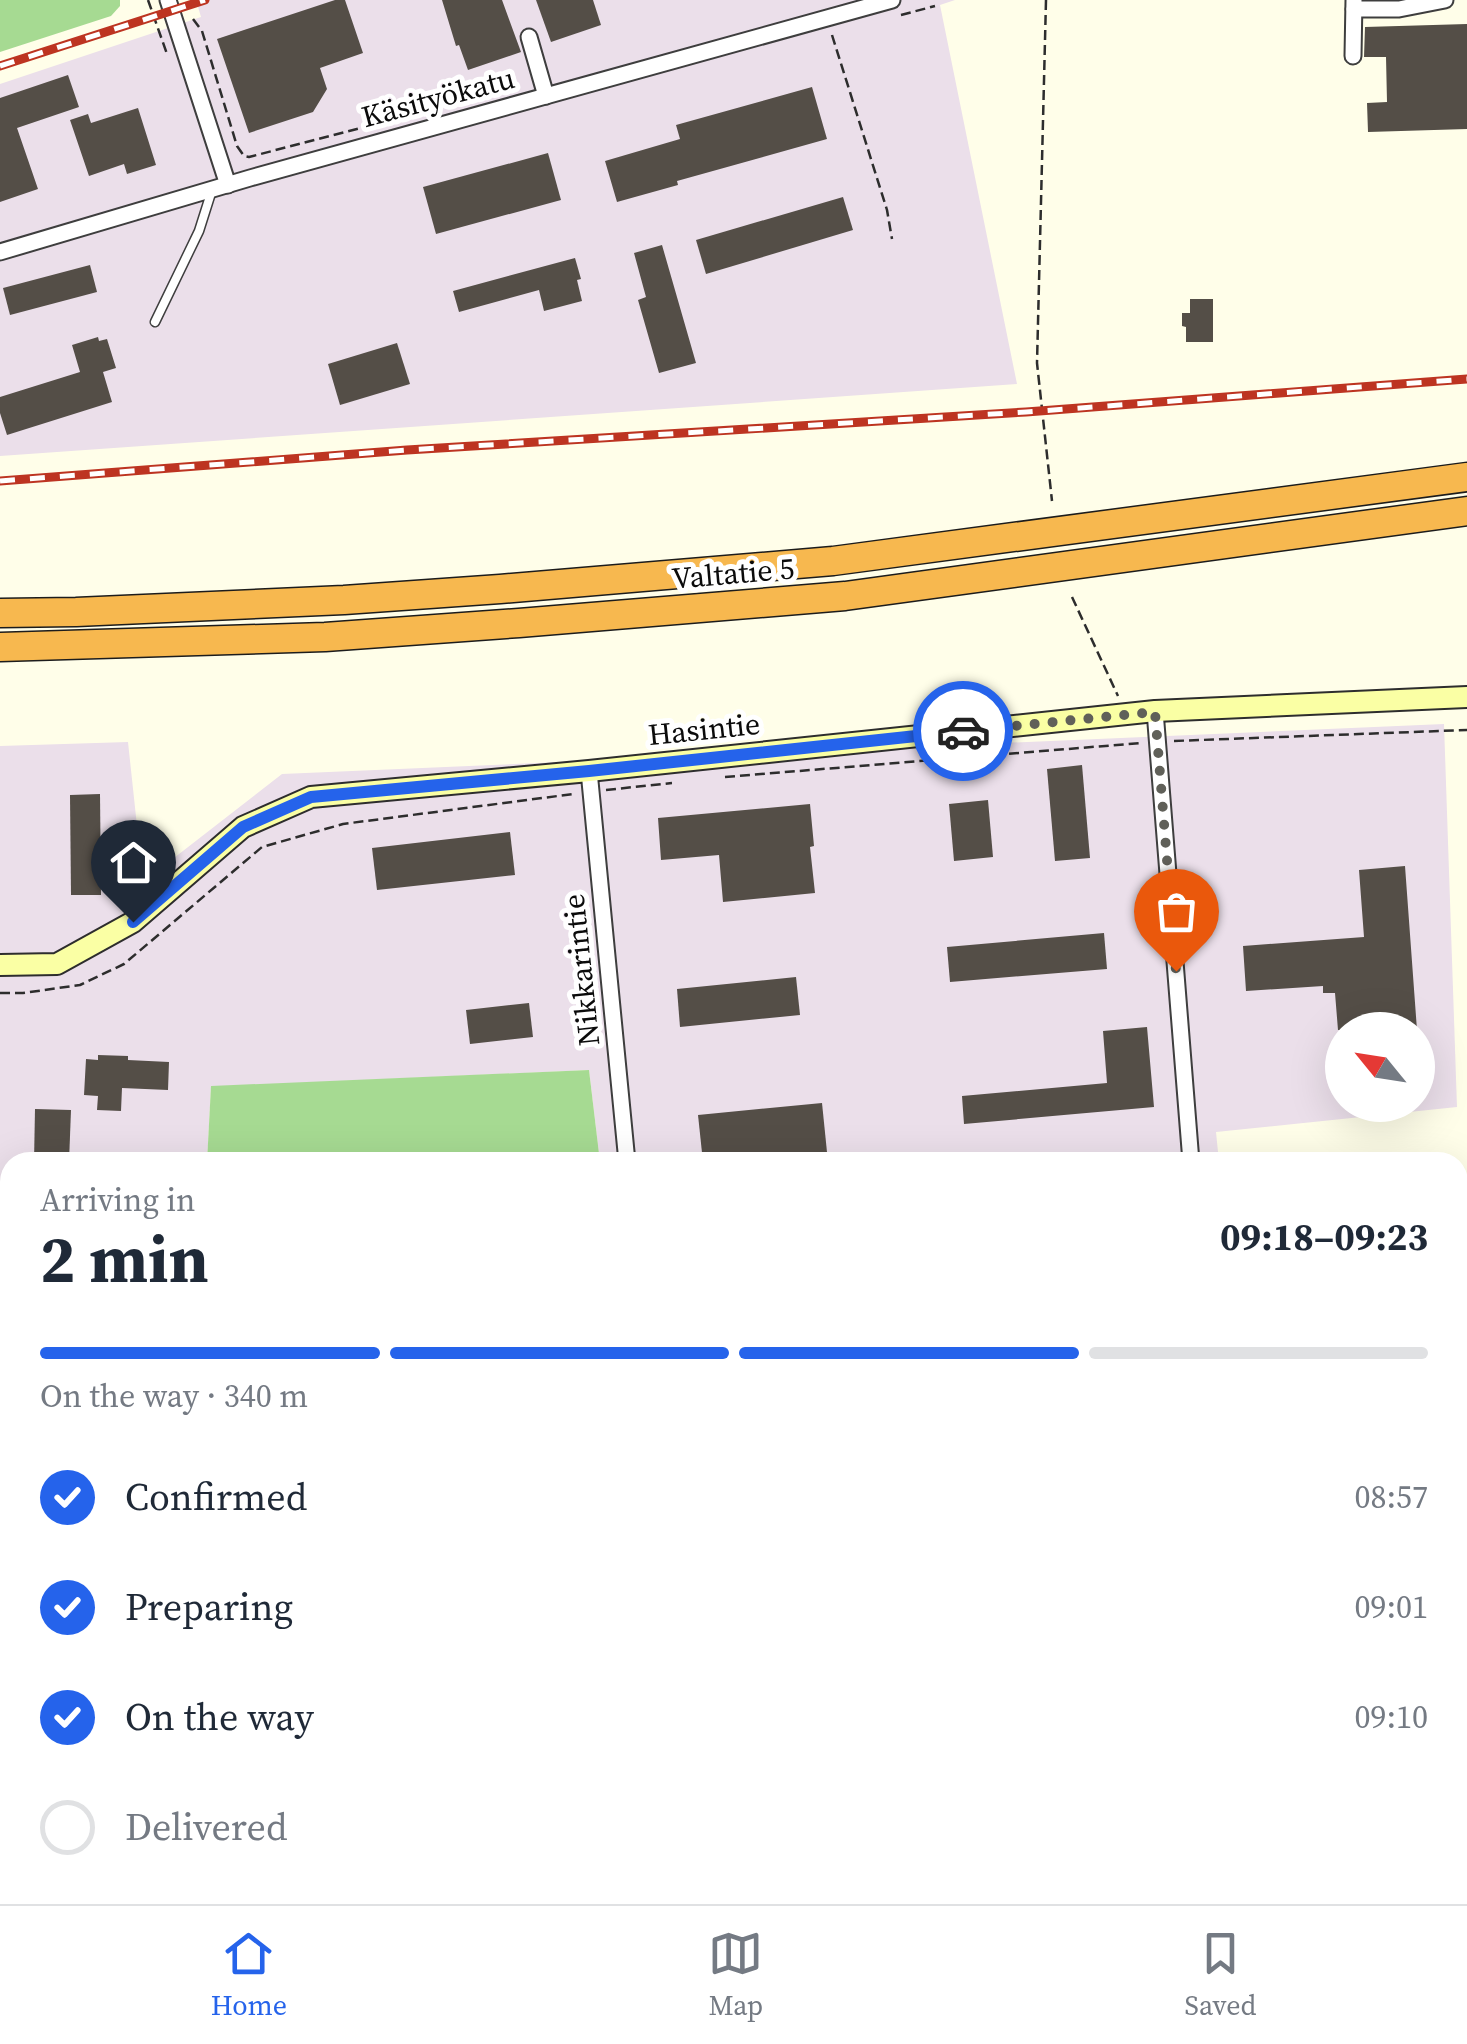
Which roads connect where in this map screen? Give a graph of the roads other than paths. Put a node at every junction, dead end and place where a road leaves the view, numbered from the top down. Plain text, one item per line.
1 (168, 0) edge
2 (892, 0) edge
3 (1445, 0) edge
4 (1354, 5) edge
5 (529, 38) dead end
6 (1353, 56) dead end
7 (546, 96) junction
8 (220, 187) junction
9 (0, 252) edge
10 (154, 322) dead end
11 (1467, 477) edge
12 (1467, 511) edge
13 (0, 613) edge
14 (0, 648) edge
15 (1467, 697) edge
16 (1155, 712) junction
17 (590, 782) junction
18 (0, 965) edge
19 (627, 1152) edge
20 (1190, 1152) edge

1 - 8 street
2 - 7 street, Käsityökatu
3 - 4 street
4 - 6 street
5 - 7 street
7 - 8 street, Käsityökatu
8 - 9 street, Käsityökatu
8 - 10 lane
11 - 13 highway, Valtatie 5
12 - 14 highway, Valtatie 5
15 - 16 street, Hasintie
16 - 17 street, Hasintie
16 - 20 street
17 - 18 street, Hasintie
17 - 19 street, Nikkarintie

